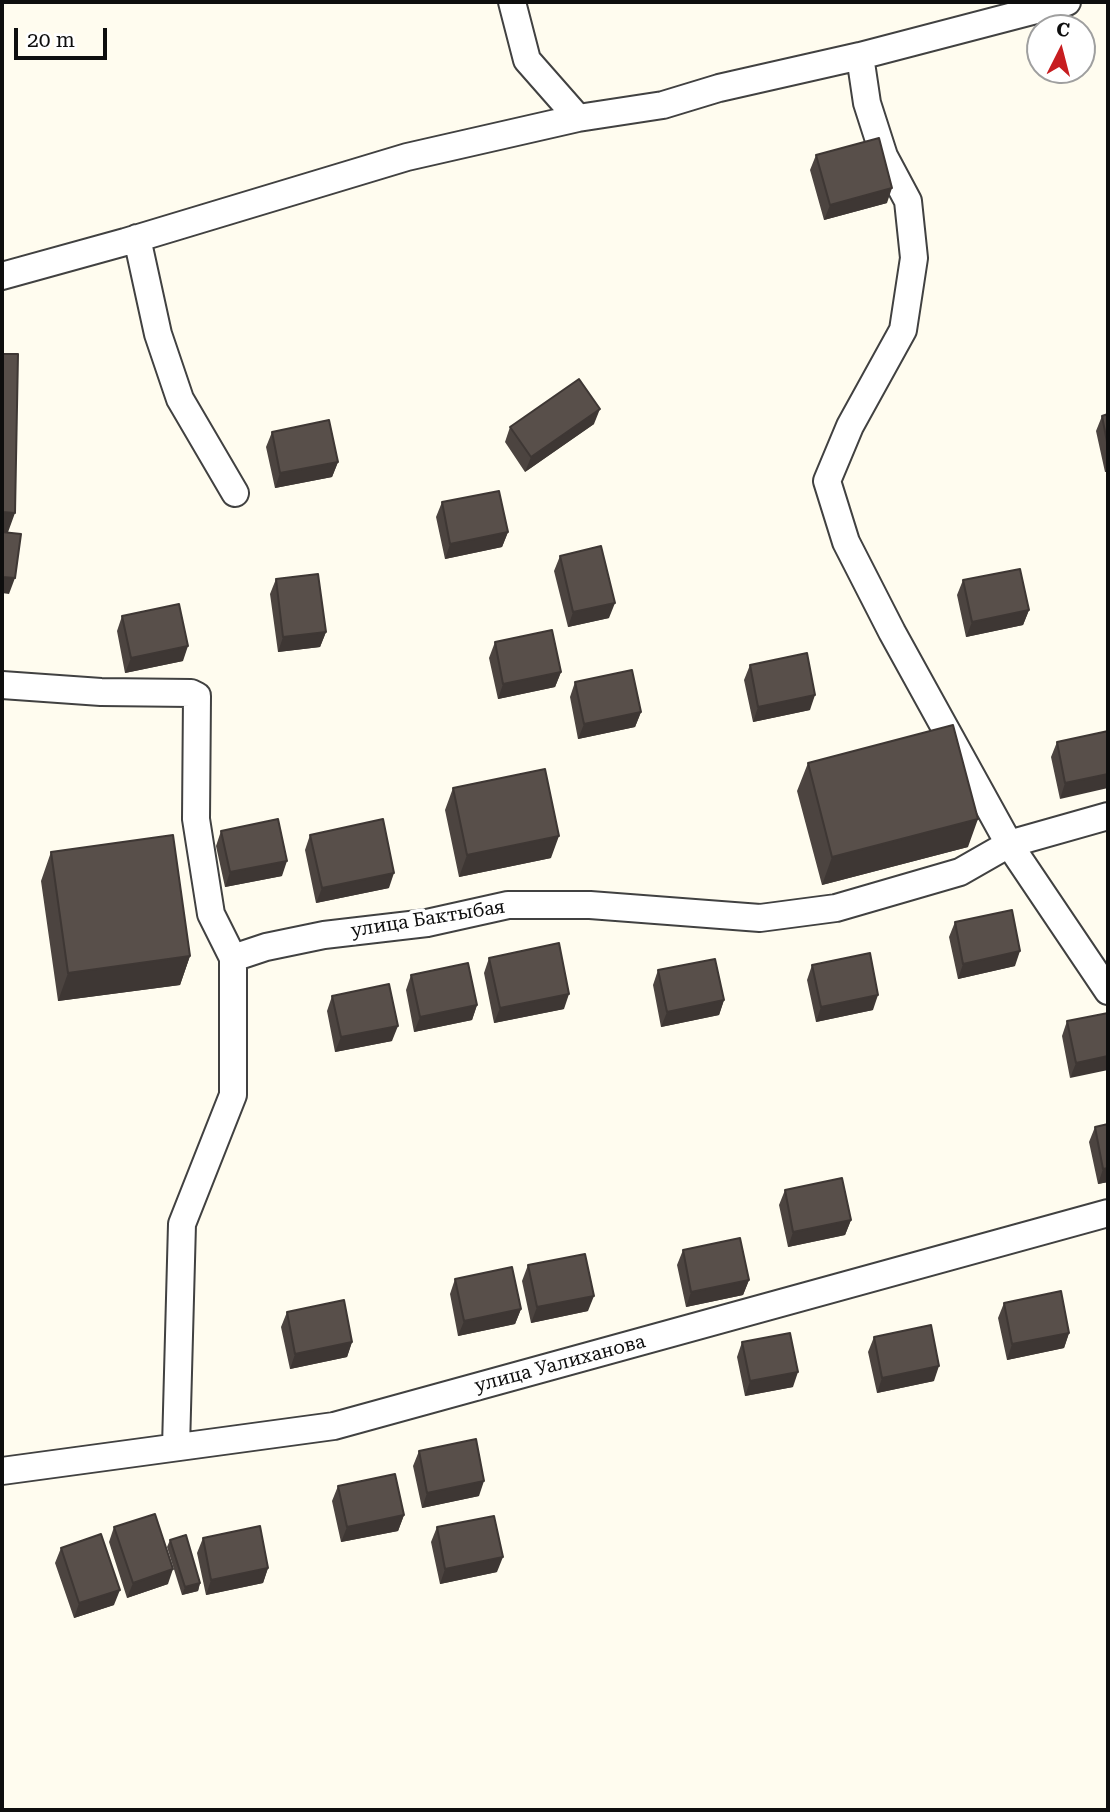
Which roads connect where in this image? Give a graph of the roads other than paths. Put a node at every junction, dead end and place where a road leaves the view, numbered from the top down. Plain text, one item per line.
1 (512, 2) edge
2 (1068, 2) edge
3 (860, 56) junction
4 (578, 118) junction
5 (138, 239) junction
6 (2, 276) edge
7 (235, 493) dead end
8 (2, 685) edge
9 (1108, 816) edge
10 (1009, 844) junction
11 (233, 958) junction
12 (1108, 991) edge
13 (1108, 1213) edge
14 (176, 1447) junction
15 (2, 1471) edge

1 - 4 street
2 - 3 street
3 - 4 street
3 - 10 street
4 - 5 street
5 - 6 street
5 - 7 street
8 - 11 street
9 - 10 street, улица Бактыбая
10 - 11 street, улица Бактыбая
10 - 12 street
11 - 14 street
13 - 14 street, улица Уалиханова
14 - 15 street, улица Уалиханова

